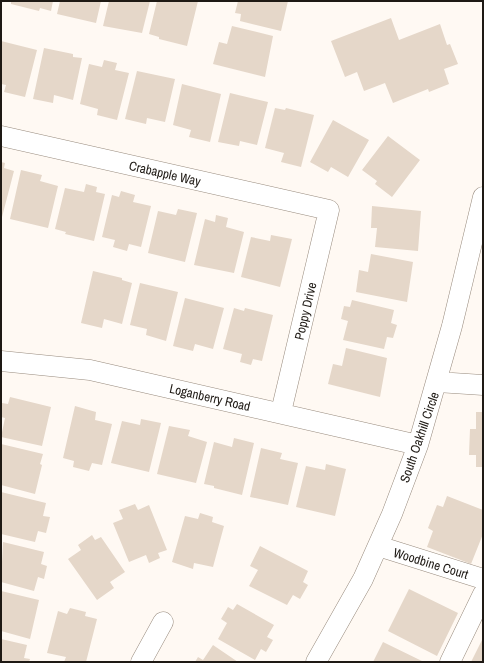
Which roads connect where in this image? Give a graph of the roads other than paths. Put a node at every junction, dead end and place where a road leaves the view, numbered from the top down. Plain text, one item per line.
1 (1, 136) edge
2 (482, 206) edge
3 (329, 210) joint
4 (1, 361) edge
5 (437, 382) junction
6 (483, 386) edge
7 (281, 412) junction
8 (418, 445) junction
9 (378, 546) junction
10 (483, 579) edge
11 (483, 594) edge
12 (163, 622) dead end
13 (141, 662) edge
14 (316, 662) edge
15 (450, 662) edge

1 - 3 street, Crabapple Way
2 - 5 street, South Oakhill Circle
3 - 7 street, Poppy Drive
4 - 7 street, Loganberry Road
5 - 6 street
5 - 8 street, South Oakhill Circle
7 - 8 street, Loganberry Road
8 - 9 street, South Oakhill Circle
9 - 10 street, Woodbine Court
9 - 14 street, South Oakhill Circle
11 - 15 street
12 - 13 street

